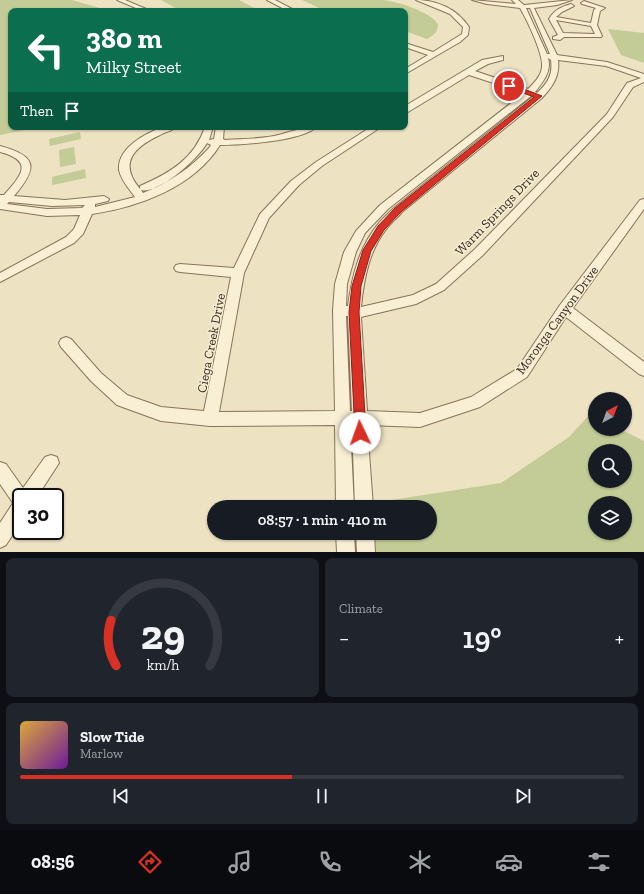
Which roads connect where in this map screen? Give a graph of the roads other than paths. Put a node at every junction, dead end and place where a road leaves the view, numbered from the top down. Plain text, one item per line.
1 (120, 0) edge
2 (270, 0) edge
3 (419, 0) edge
4 (475, 0) edge
5 (567, 0) edge
6 (605, 0) edge
7 (596, 1) edge
8 (522, 3) edge
9 (580, 6) edge
10 (140, 8) edge
11 (287, 8) edge
12 (553, 18) junction
13 (594, 25) junction
14 (561, 35) junction
15 (581, 36) junction
16 (546, 37) junction
17 (408, 46) edge
18 (434, 55) junction
19 (550, 56) junction
20 (500, 58) dead end
21 (408, 70) edge
22 (469, 72) junction
23 (644, 77) edge
24 (534, 94) junction
25 (408, 108) edge
26 (164, 130) edge
27 (209, 130) edge
28 (220, 130) edge
29 (303, 130) edge
30 (372, 130) edge
31 (204, 142) junction
32 (218, 142) junction
33 (0, 149) edge
34 (139, 194) junction
35 (2, 202) edge
36 (644, 202) edge
37 (89, 207) junction
38 (180, 268) dead end
39 (238, 273) junction
40 (0, 278) edge
41 (565, 309) junction
42 (339, 310) junction
43 (354, 312) junction
44 (66, 343) dead end
45 (644, 370) edge
46 (342, 418) junction
47 (360, 418) junction
48 (210, 419) junction
49 (51, 463) dead end
50 (0, 470) edge
51 (13, 488) edge
52 (33, 488) edge
53 (345, 500) edge
54 (364, 500) edge
55 (12, 520) edge
56 (0, 539) edge
57 (345, 540) edge
58 (365, 540) edge
59 (346, 552) edge
60 (366, 552) edge

1 - 10 street
2 - 11 street
3 - 18 street
4 - 8 street
5 - 8 street
5 - 9 street
6 - 7 street
7 - 9 street
8 - 16 street
8 - 19 street
9 - 12 street
9 - 12 street
9 - 13 street
9 - 13 street
9 - 15 street
12 - 14 street
13 - 15 street
14 - 15 street
14 - 16 street
16 - 19 street
17 - 18 street
18 - 21 street
19 - 23 street
19 - 24 street
20 - 22 street
22 - 24 street
22 - 25 street
23 - 43 street, Warm Springs Drive
24 - 42 street
24 - 43 street
26 - 34 street
27 - 31 street
28 - 32 street
29 - 32 street
30 - 39 street, Ciega Creek Drive
31 - 32 street
31 - 34 street
32 - 34 street
33 - 35 street
34 - 37 street
35 - 37 street
36 - 41 street, Moronga Canyon Drive
37 - 40 street
38 - 39 street
39 - 48 street, Ciega Creek Drive
41 - 45 street
41 - 47 street, Moronga Canyon Drive
42 - 43 street, Warm Springs Drive
42 - 46 street
43 - 47 street
44 - 48 street, Moronga Canyon Drive
46 - 47 street, Moronga Canyon Drive
46 - 48 street, Moronga Canyon Drive
46 - 53 street
47 - 54 street
49 - 52 street
50 - 51 street
55 - 56 street
57 - 59 street
58 - 60 street

